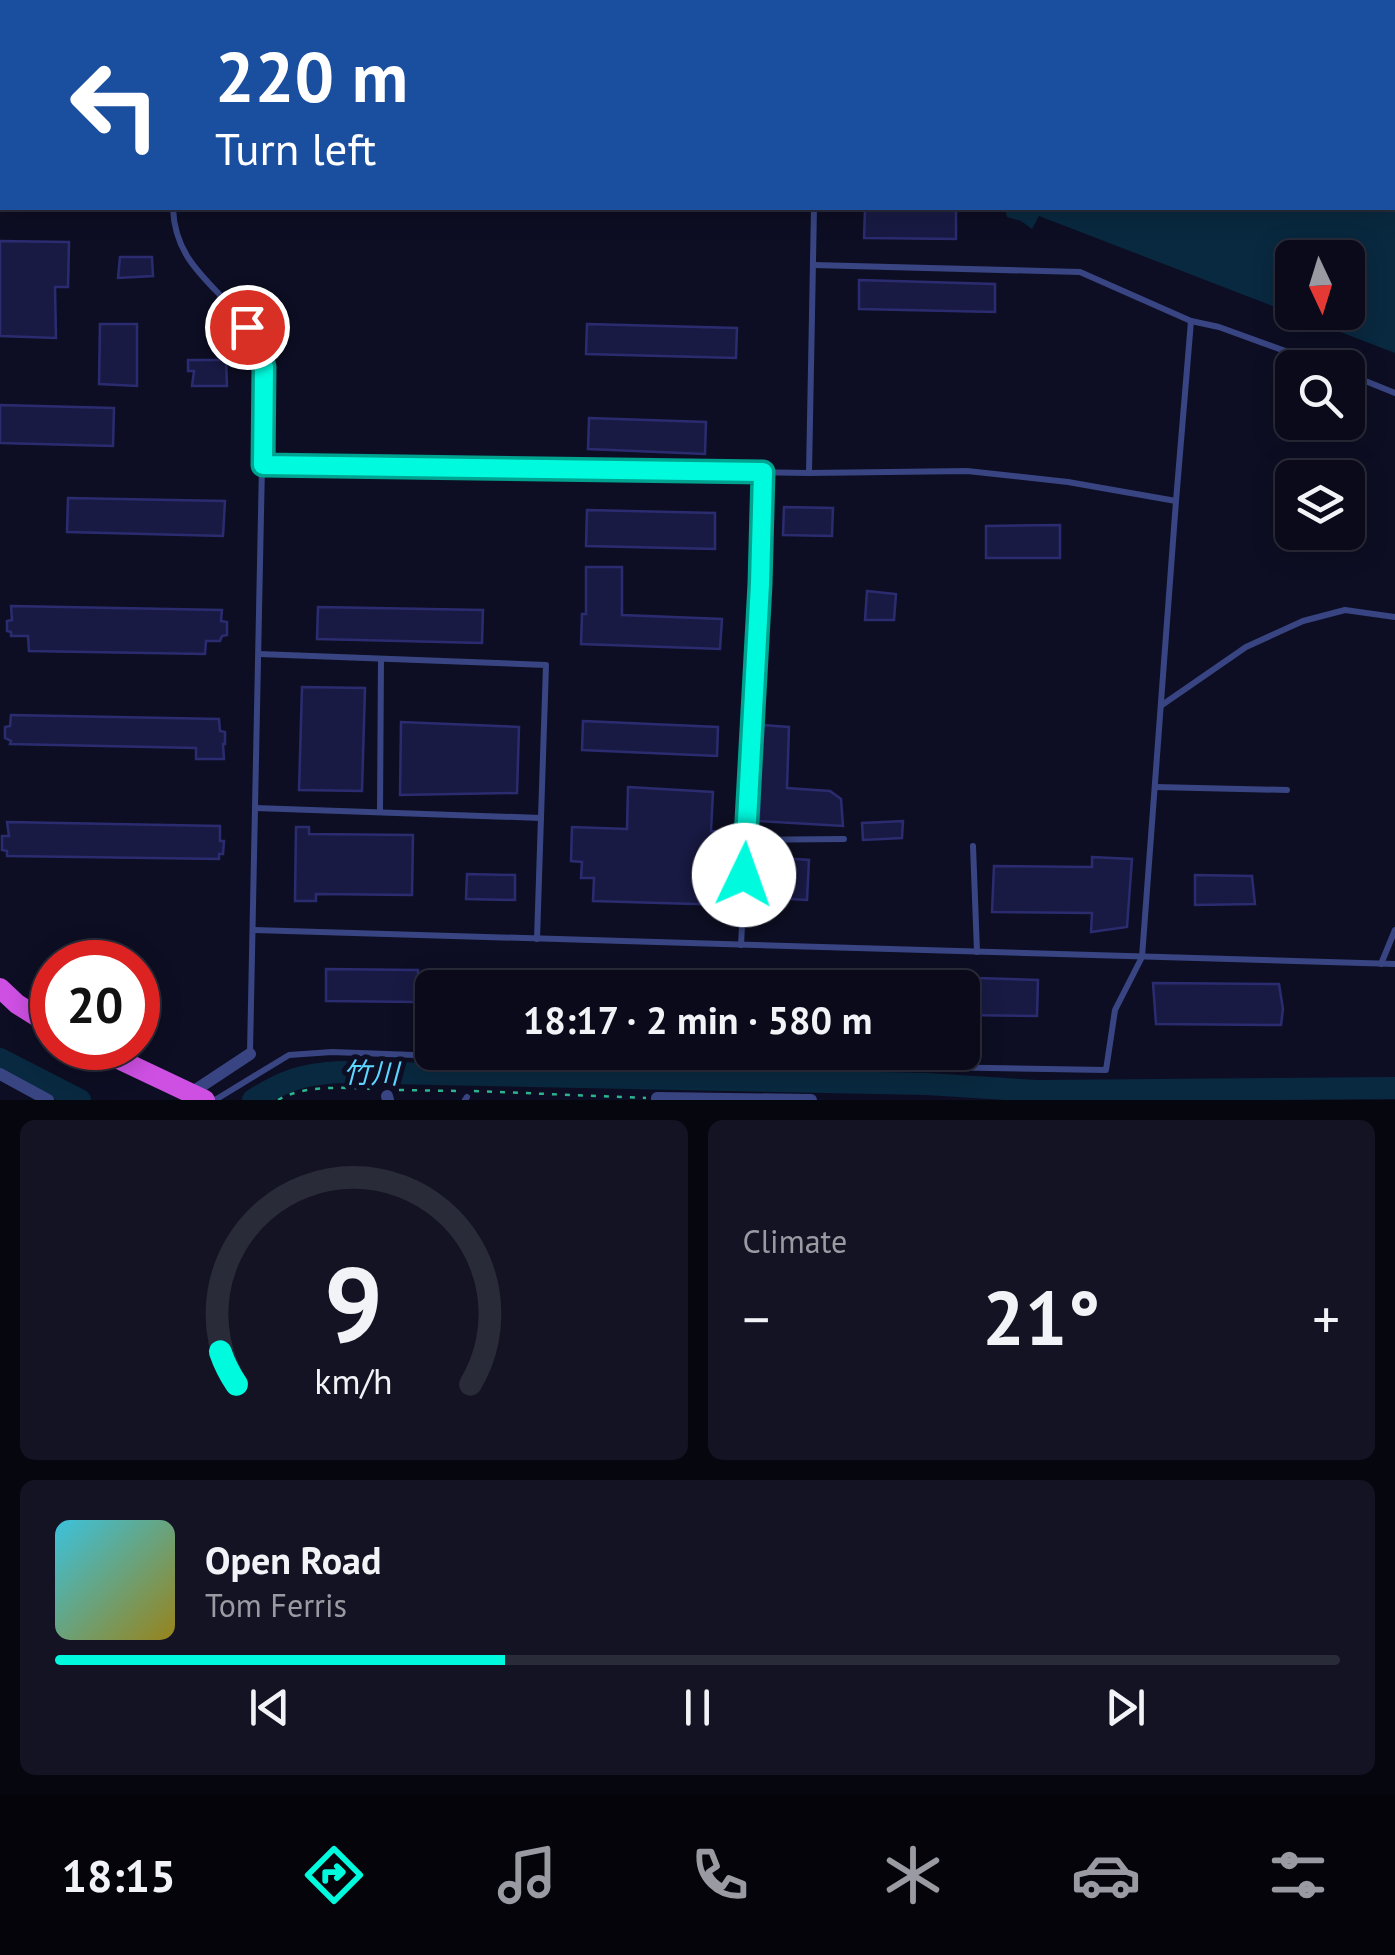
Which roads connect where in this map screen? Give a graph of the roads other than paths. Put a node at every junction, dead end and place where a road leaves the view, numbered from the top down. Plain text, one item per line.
1 (173, 210) edge
2 (814, 210) edge
3 (813, 264) junction
4 (1191, 321) junction
5 (1282, 350) edge
6 (1365, 381) edge
7 (1395, 393) edge
8 (263, 465) junction
9 (763, 472) junction
10 (808, 473) junction
11 (1176, 502) junction
12 (1395, 617) edge
13 (259, 654) junction
14 (381, 659) junction
15 (1161, 706) junction
16 (1155, 787) junction
17 (1286, 790) dead end
18 (256, 808) junction
19 (380, 812) junction
20 (541, 818) junction
21 (844, 839) dead end
22 (746, 840) junction
23 (974, 846) dead end
24 (253, 930) junction
25 (1395, 930) edge
26 (537, 939) junction
27 (741, 945) junction
28 (977, 952) junction
29 (1142, 957) junction
30 (1381, 964) junction
31 (1394, 964) edge
32 (2, 997) edge
33 (30, 1013) edge
34 (250, 1054) joint
35 (141, 1070) edge
36 (0, 1074) edge
37 (198, 1097) edge
38 (48, 1100) edge
39 (215, 1100) edge
40 (658, 1100) edge
41 (810, 1100) edge

1 - 8 lane
2 - 3 lane
3 - 4 lane
3 - 10 lane
4 - 5 lane
4 - 11 lane
6 - 7 lane
8 - 9 lane
8 - 13 lane
9 - 10 lane
9 - 22 lane
10 - 11 lane
11 - 15 lane
12 - 15 lane
13 - 14 lane
13 - 18 lane
14 - 19 lane
14 - 20 lane
15 - 16 lane
16 - 17 lane
16 - 29 lane
18 - 19 lane
18 - 24 lane
19 - 20 lane
20 - 26 lane
21 - 22 lane
22 - 27 lane
23 - 28 lane
24 - 26 lane
24 - 34 lane
25 - 30 lane
26 - 27 lane
27 - 28 lane
28 - 29 lane
29 - 30 lane
29 - 39 lane
30 - 31 lane
32 - 33 highway
34 - 37 street
35 - 37 highway
36 - 38 street
40 - 41 street

